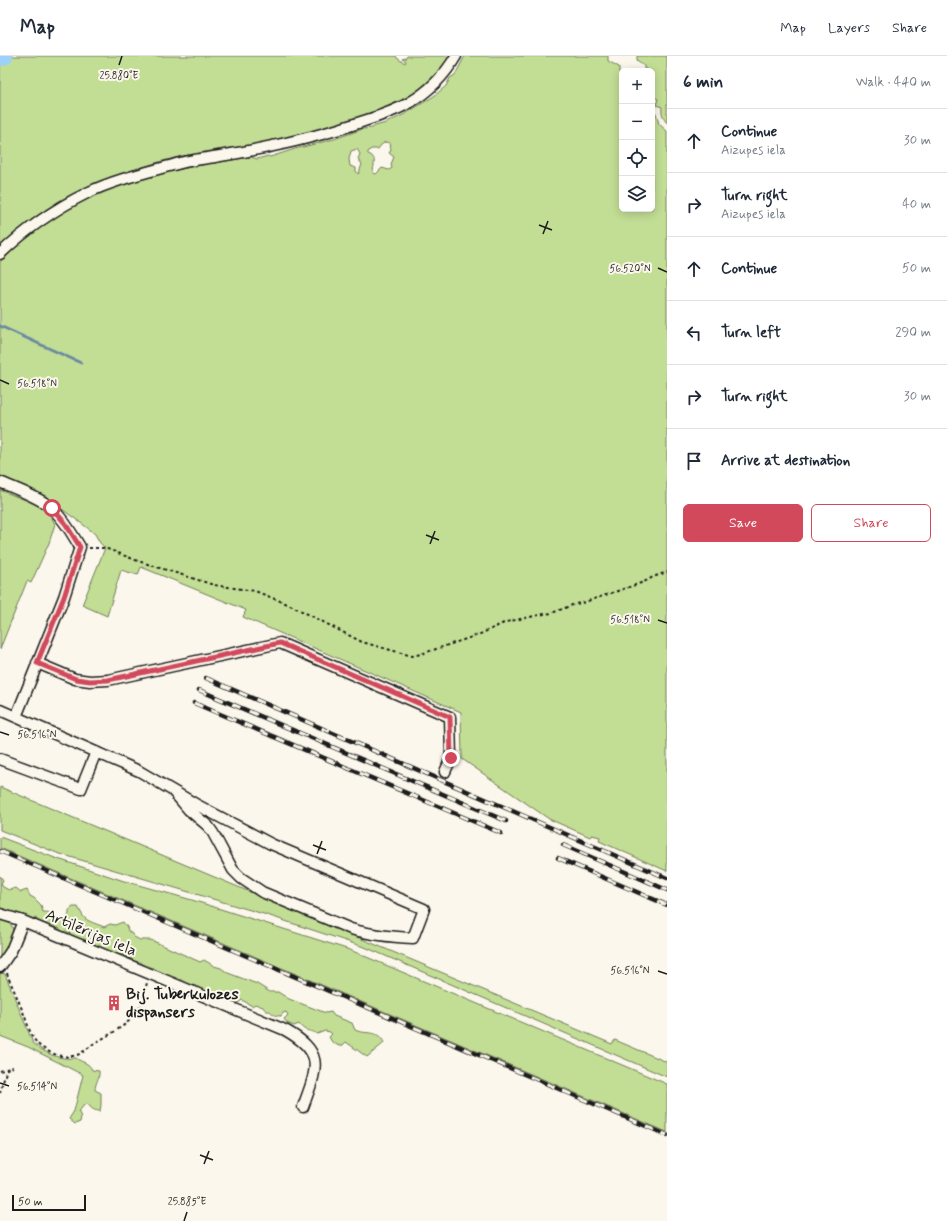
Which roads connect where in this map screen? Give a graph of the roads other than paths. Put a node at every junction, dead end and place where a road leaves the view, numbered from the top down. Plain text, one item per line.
1 (456, 56) edge
2 (0, 254) edge
3 (0, 482) edge
4 (37, 663) junction
5 (0, 710) edge
6 (16, 717) junction
7 (96, 752) junction
8 (0, 759) edge
9 (445, 772) dead end
10 (173, 791) junction
11 (0, 914) edge
12 (23, 921) junction
13 (4, 967) edge
14 (303, 1107) dead end

1 - 2 street
3 - 4 street
4 - 6 street
4 - 9 street
5 - 6 street
6 - 7 street
7 - 8 street
7 - 10 street
10 - 10 street
11 - 12 street, Artilērijas iela
12 - 13 street
12 - 14 street, Artilērijas iela

